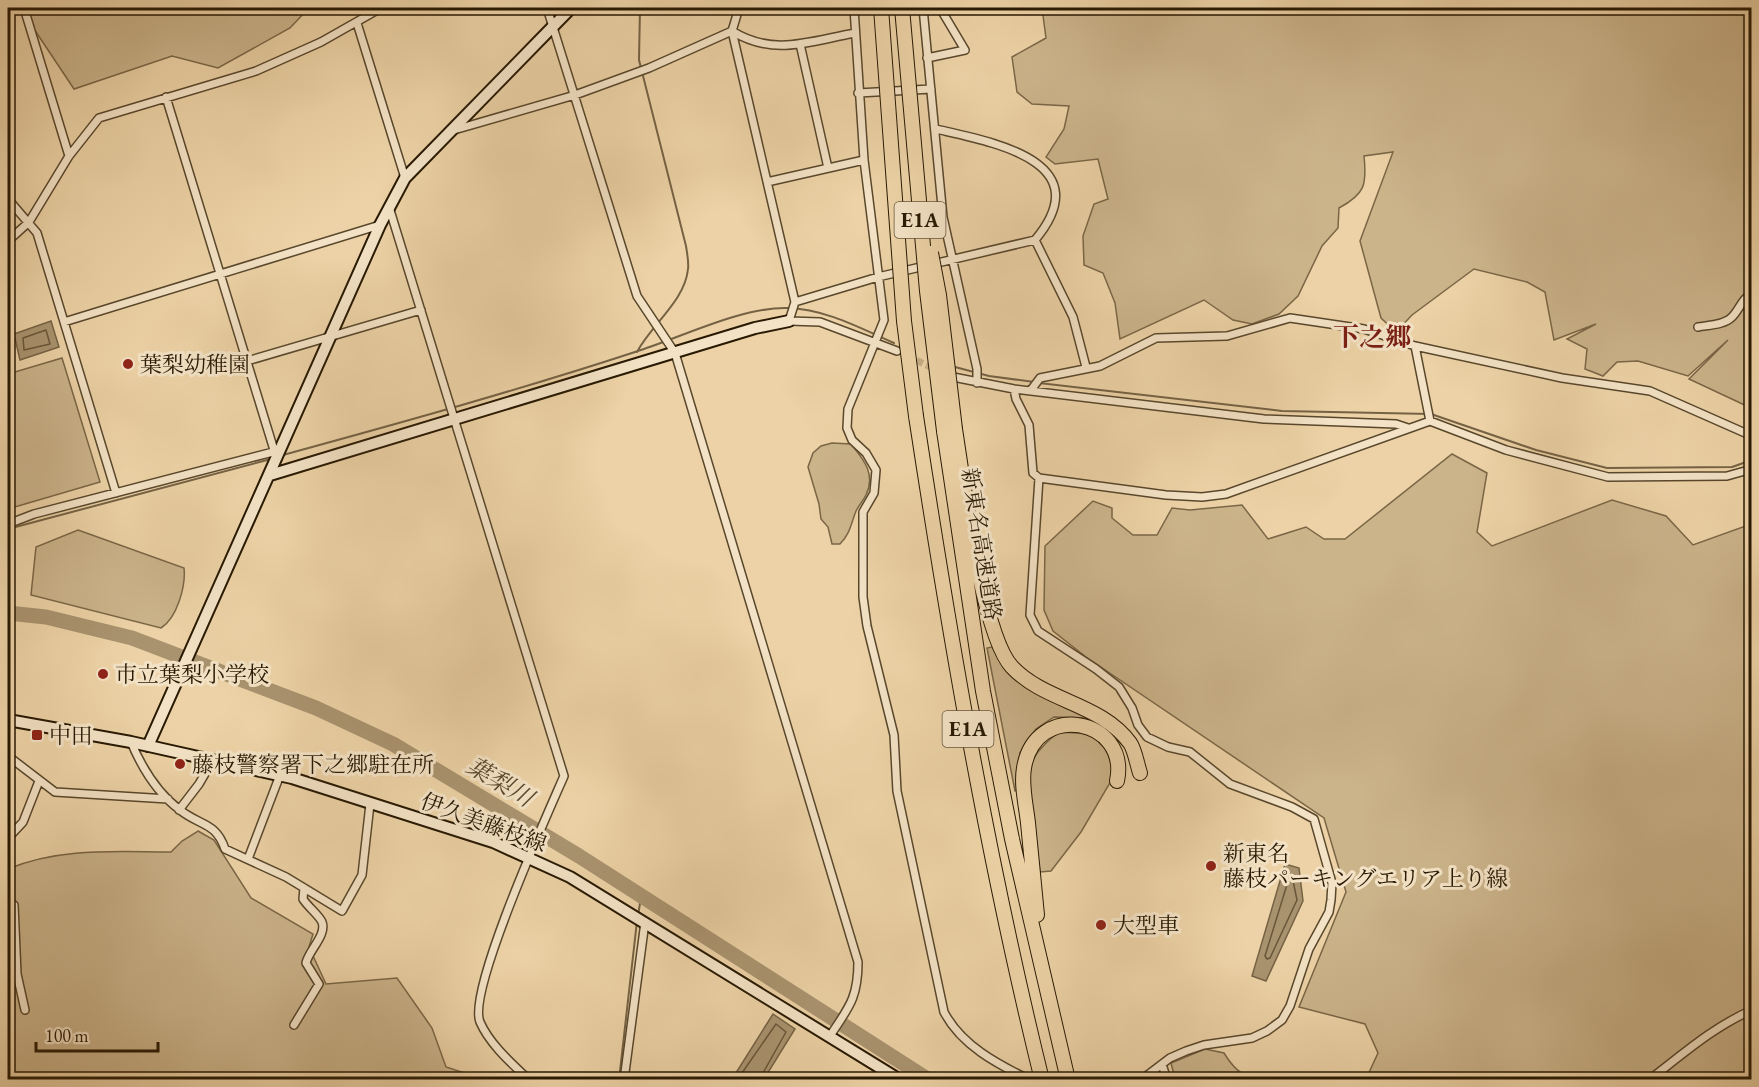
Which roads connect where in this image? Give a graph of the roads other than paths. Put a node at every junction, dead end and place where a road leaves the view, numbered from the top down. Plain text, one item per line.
1 (24, 8) edge
2 (381, 8) edge
3 (547, 8) edge
4 (571, 8) edge
5 (739, 8) edge
6 (854, 8) edge
7 (881, 8) edge
8 (902, 8) edge
9 (923, 8) edge
10 (940, 8) edge
11 (357, 23) junction
12 (553, 25) junction
13 (732, 31) junction
14 (855, 33) junction
15 (800, 44) junction
16 (927, 57) junction
17 (931, 89) junction
18 (858, 93) junction
19 (575, 95) junction
20 (166, 97) junction
21 (936, 129) junction
22 (449, 131) junction
23 (69, 156) junction
24 (864, 160) junction
25 (828, 168) junction
26 (405, 178) junction
27 (767, 182) junction
28 (8, 199) edge
29 (389, 207) junction
30 (29, 222) junction
31 (380, 225) junction
32 (1035, 240) junction
33 (8, 241) edge
34 (952, 260) junction
35 (221, 274) junction
36 (878, 277) junction
37 (1752, 294) edge
38 (795, 302) junction
39 (421, 310) junction
40 (789, 321) junction
41 (64, 322) junction
42 (1698, 327) dead end
43 (330, 338) junction
44 (875, 343) junction
45 (1415, 346) junction
46 (897, 351) tunnel mouth
47 (675, 353) junction
48 (247, 362) junction
49 (1086, 367) junction
50 (953, 377) dead end
51 (977, 383) junction
52 (1014, 389) junction
53 (1031, 390) junction
54 (455, 420) junction
55 (1430, 421) junction
56 (1408, 428) junction
57 (949, 430) junction
58 (1752, 436) edge
59 (276, 451) junction
60 (1752, 469) edge
61 (270, 475) junction
62 (1039, 478) junction
63 (116, 493) junction
64 (8, 524) edge
65 (8, 720) edge
66 (131, 742) junction
67 (148, 746) junction
68 (8, 756) edge
69 (213, 760) junction
70 (1140, 773) dead end
71 (280, 775) junction
72 (39, 781) junction
73 (1117, 781) dead end
74 (168, 799) junction
75 (370, 804) junction
76 (179, 810) junction
77 (8, 838) edge
78 (529, 853) junction
79 (248, 859) junction
80 (304, 888) junction
81 (8, 900) edge
82 (645, 922) junction
83 (1041, 964) junction
84 (25, 1010) dead end
85 (1752, 1010) edge
86 (294, 1025) dead end
87 (830, 1036) junction
88 (1162, 1064) junction
89 (527, 1077) dead end
90 (624, 1080) edge
91 (900, 1080) edge
92 (1030, 1080) edge
93 (1042, 1080) edge
94 (1068, 1080) edge
95 (1141, 1080) edge
96 (1167, 1080) edge
97 (1649, 1080) edge

1 - 23 street
2 - 11 street
3 - 12 street
4 - 12 street
5 - 13 street
6 - 14 street
7 - 93 highway, 新東名高速道路 / E1A, bridge
8 - 57 highway, 新東名高速道路 / E1A, bridge
9 - 16 street
10 - 16 street
11 - 20 street
11 - 26 street
12 - 19 street
12 - 22 street
13 - 15 street
13 - 19 street
13 - 27 street
14 - 15 street
14 - 18 street
15 - 25 street
16 - 17 street
17 - 18 street
17 - 21 street
18 - 24 street
19 - 22 street
19 - 47 street
20 - 23 street
20 - 35 street
21 - 32 street
21 - 34 street
22 - 26 street
23 - 30 street
24 - 25 street
24 - 36 street
25 - 27 street
26 - 29 street
27 - 38 street
28 - 30 street
29 - 31 street
29 - 39 street
30 - 33 street
30 - 41 street
31 - 35 street
31 - 43 street
32 - 34 street
32 - 49 street
34 - 36 street
34 - 51 street
35 - 41 street
35 - 48 street
36 - 38 street
36 - 44 street
37 - 42 street
38 - 40 street
39 - 43 street
39 - 54 street
40 - 44 street
40 - 47 street
41 - 63 street
43 - 48 street
43 - 59 street
44 - 46 street
44 - 92 street
45 - 49 street
45 - 55 street
45 - 58 street
47 - 54 street
47 - 87 street
48 - 59 street
49 - 53 street
50 - 51 street
51 - 52 street
52 - 53 street
52 - 62 street
53 - 56 street
54 - 61 street
54 - 78 street
55 - 56 street
55 - 60 street
56 - 62 street
57 - 70 highway
57 - 83 highway, 新東名高速道路 / E1A
59 - 61 street
59 - 63 street
61 - 67 street
62 - 88 street
63 - 64 street
65 - 66 street, 伊久美藤枝線
66 - 67 street, 伊久美藤枝線
66 - 74 street
67 - 69 street, 伊久美藤枝線
68 - 72 street
69 - 71 street, 伊久美藤枝線
69 - 76 street
71 - 75 street, 伊久美藤枝線
71 - 79 street
72 - 74 street
72 - 77 street
73 - 83 highway
74 - 76 street
75 - 78 street, 伊久美藤枝線
75 - 80 street
76 - 79 street
78 - 82 street, 伊久美藤枝線
78 - 89 street
79 - 80 street
80 - 86 street
81 - 84 street
82 - 87 street, 伊久美藤枝線
82 - 90 street
83 - 94 highway, 新東名高速道路 / E1A
85 - 97 street
87 - 91 street, 伊久美藤枝線
88 - 95 street
88 - 96 street

